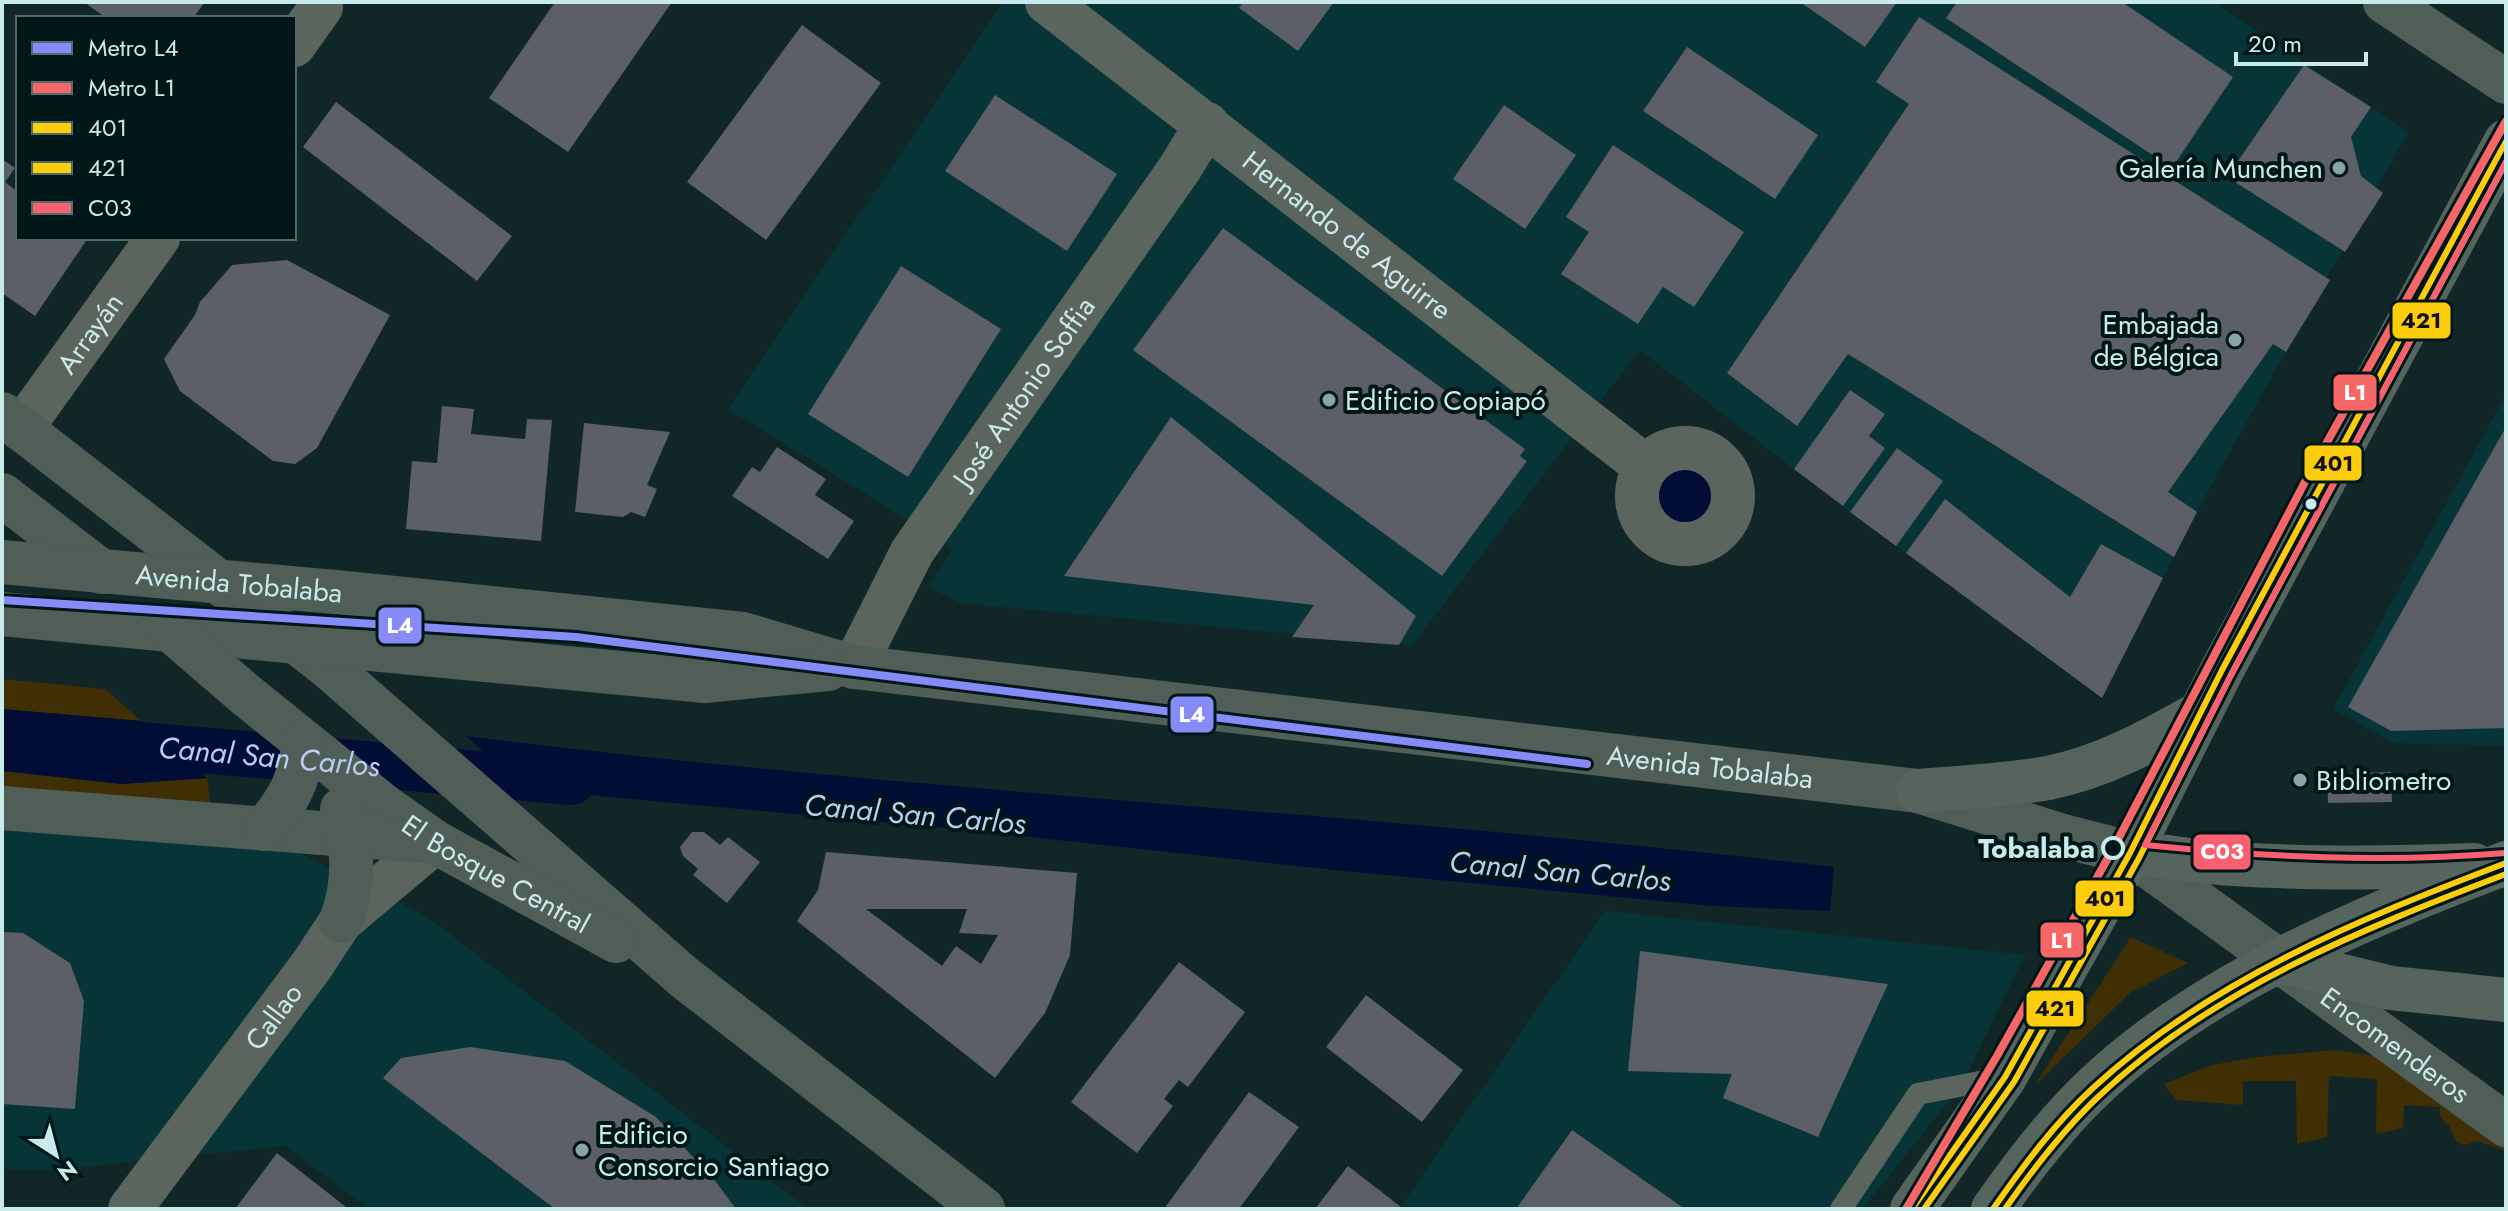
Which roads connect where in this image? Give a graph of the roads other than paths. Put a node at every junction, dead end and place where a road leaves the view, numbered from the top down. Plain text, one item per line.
1 (1047, 2) edge
2 (2385, 2) edge
3 (321, 7) dead end
4 (296, 42) edge
5 (2506, 82) edge
6 (1207, 124) junction
7 (2506, 141) edge
8 (156, 240) edge
9 (8, 425) edge
10 (1646, 467) dead end
11 (2, 495) edge
12 (2, 562) edge
13 (99, 570) junction
14 (220, 581) junction
15 (2, 614) edge
16 (170, 629) junction
17 (312, 654) junction
18 (854, 667) junction
19 (2200, 713) junction
20 (306, 761) junction
21 (1918, 791) junction
22 (2, 808) edge
23 (264, 829) junction
24 (348, 836) junction
25 (435, 842) junction
26 (2130, 853) junction
27 (548, 857) junction
28 (2505, 864) edge
29 (341, 921) junction
30 (2280, 961) junction
31 (685, 978) junction
32 (2506, 1000) edge
33 (2005, 1077) junction
34 (2506, 1125) edge
35 (130, 1209) edge
36 (983, 1209) edge
37 (1841, 1209) edge
38 (1912, 1209) edge
39 (1993, 1209) edge

1 - 6 street, Hernando de Aguirre
2 - 5 main road
3 - 4 street
6 - 10 street, Hernando de Aguirre
6 - 18 street, José Antonio Soffia
7 - 19 main road
8 - 9 street, Arrayán
9 - 14 main road, El Bosque Central
11 - 13 main road, El Bosque Central
12 - 13 main road, Avenida Tobalaba
13 - 14 main road, Avenida Tobalaba
13 - 16 main road, El Bosque Central
14 - 17 main road, El Bosque Central
14 - 18 main road, Avenida Tobalaba
15 - 16 main road, Avenida Tobalaba
16 - 17 main road, Avenida Tobalaba
16 - 20 main road, El Bosque Central
17 - 18 main road, Avenida Tobalaba
17 - 27 main road, El Bosque Central
18 - 21 main road, Avenida Tobalaba
19 - 21 main road
19 - 26 main road
20 - 23 main road
20 - 24 main road
20 - 25 main road, El Bosque Central
21 - 26 main road, Avenida Tobalaba
22 - 23 main road
23 - 24 main road
24 - 25 main road
24 - 29 main road
25 - 27 main road
25 - 29 street, Callao
25 - 31 main road, El Bosque Central
26 - 28 main road
26 - 30 main road, Encomenderos
26 - 33 main road
27 - 31 main road, El Bosque Central
28 - 30 main road
29 - 35 street, Callao
30 - 32 main road
30 - 34 main road, Encomenderos
30 - 39 main road
31 - 36 main road, El Bosque Central
33 - 37 lane
33 - 38 main road

